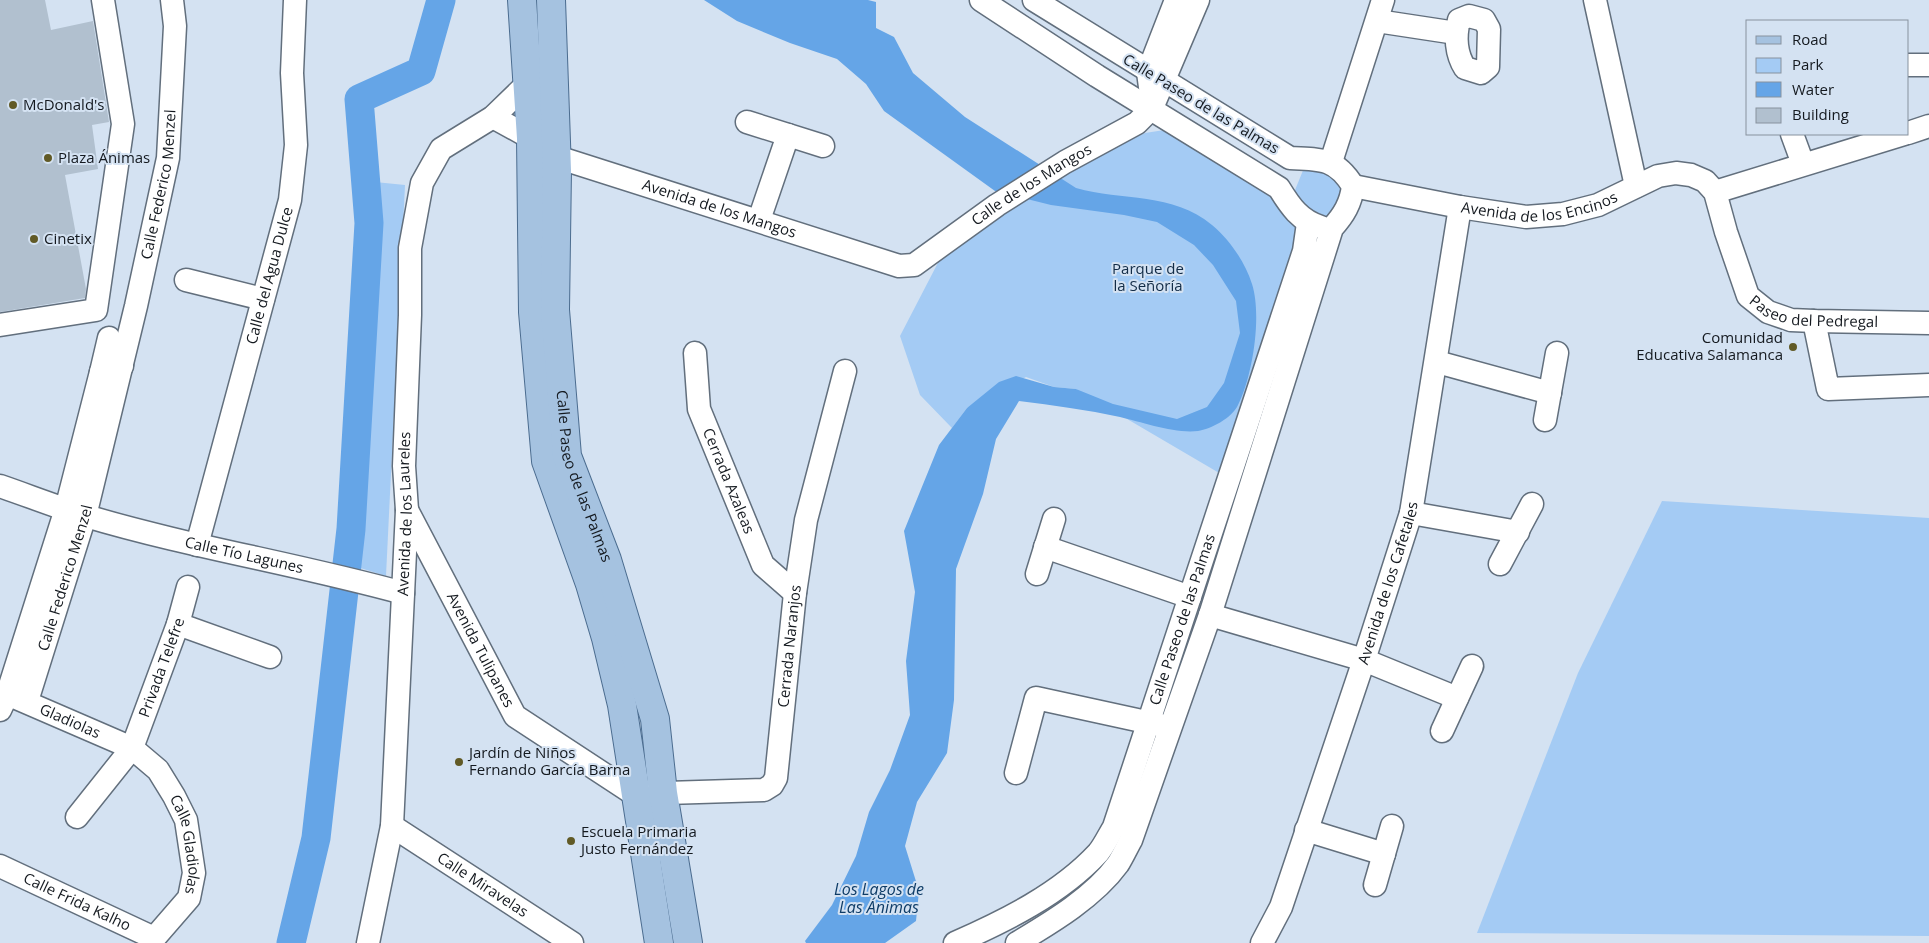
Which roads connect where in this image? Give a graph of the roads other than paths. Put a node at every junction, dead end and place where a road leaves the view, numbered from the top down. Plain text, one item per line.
1 (103, 0) edge
2 (172, 0) edge
3 (295, 0) edge
4 (522, 0) edge
5 (551, 0) edge
6 (981, 0) edge
7 (1034, 0) edge
8 (1176, 0) edge
9 (1198, 0) edge
10 (1595, 0) edge
11 (1380, 10) edge
12 (1456, 33) dead end
13 (1909, 65) edge
14 (1929, 65) edge
15 (1157, 77) junction
16 (527, 84) junction
17 (1152, 108) junction
18 (493, 117) junction
19 (747, 122) dead end
20 (1929, 126) edge
21 (1909, 132) edge
22 (788, 135) junction
23 (1792, 135) edge
24 (1893, 135) edge
25 (531, 138) junction
26 (1841, 143) edge
27 (823, 146) dead end
28 (557, 157) junction
29 (1330, 162) junction
30 (1803, 164) junction
31 (1353, 186) junction
32 (1636, 186) junction
33 (1715, 192) junction
34 (1460, 207) junction
35 (759, 220) junction
36 (1308, 222) junction
37 (1332, 228) junction
38 (914, 265) joint
39 (186, 280) dead end
40 (263, 299) junction
41 (1814, 321) junction
42 (1929, 323) edge
43 (0, 325) edge
44 (110, 338) dead end
45 (695, 353) dead end
46 (1557, 353) dead end
47 (1437, 362) junction
48 (111, 369) junction
49 (845, 371) dead end
50 (1929, 385) edge
51 (1550, 392) junction
52 (1545, 420) dead end
53 (0, 486) edge
54 (1532, 504) dead end
55 (407, 510) junction
56 (75, 512) junction
57 (1411, 513) junction
58 (1054, 519) dead end
59 (1518, 532) junction
60 (197, 545) junction
61 (1045, 547) junction
62 (1206, 549) junction
63 (1228, 557) junction
64 (1500, 564) dead end
65 (1037, 574) dead end
66 (188, 587) dead end
67 (403, 593) junction
68 (795, 593) junction
69 (1190, 597) junction
70 (1210, 615) junction
71 (178, 624) junction
72 (270, 657) dead end
73 (1364, 660) junction
74 (1472, 666) dead end
75 (1457, 698) junction
76 (11, 702) edge
77 (1147, 720) junction
78 (1171, 729) junction
79 (1442, 731) dead end
80 (132, 748) junction
81 (1016, 773) dead end
82 (663, 793) junction
83 (634, 794) junction
84 (77, 817) dead end
85 (392, 826) junction
86 (1392, 826) dead end
87 (1306, 830) junction
88 (1384, 854) junction
89 (0, 866) edge
90 (1375, 885) dead end
91 (152, 940) edge
92 (368, 943) edge
93 (572, 943) edge
94 (658, 943) edge
95 (688, 943) edge
96 (955, 943) edge
97 (1017, 943) edge
98 (1262, 943) edge

1 - 43 street
2 - 48 street, Calle Federico Menzel
3 - 40 street, Calle del Agua Dulce
4 - 16 main road, Calle Paseo de las Palmas
5 - 28 main road, Calle Paseo de las Palmas
6 - 17 street, Calle Paseo de las Palmas
7 - 15 street, Calle Paseo de las Palmas
8 - 15 street
9 - 15 street
10 - 32 street
11 - 12 street
11 - 29 street
13 - 14 street
15 - 17 street, Calle de los Mangos
15 - 29 street, Calle Paseo de las Palmas
16 - 18 street, Avenida de los Laureles
16 - 25 main road, Calle Paseo de las Palmas
17 - 36 street, Calle Paseo de las Palmas
17 - 38 street, Calle de los Mangos
18 - 25 street
18 - 55 street, Avenida de los Laureles
19 - 22 street
20 - 21 street
22 - 27 street
22 - 35 street
23 - 30 street
24 - 26 street
25 - 28 street, Avenida de los Mangos
25 - 83 main road, Calle Paseo de las Palmas
26 - 30 street
28 - 35 street, Avenida de los Mangos
28 - 82 main road, Calle Paseo de las Palmas
29 - 31 street
30 - 33 street
31 - 34 street, Avenida de los Encinos
31 - 37 street, Calle Paseo de las Palmas
32 - 33 street, Avenida de los Encinos
32 - 34 street, Avenida de los Encinos
33 - 41 street, Paseo del Pedregal
34 - 47 street, Avenida de los Cafetales
35 - 38 street, Avenida de los Mangos
36 - 37 street, Calle Paseo de las Palmas
36 - 62 street, Calle Paseo de las Palmas
37 - 63 street, Calle Paseo de las Palmas
39 - 40 street
40 - 60 street, Calle del Agua Dulce
41 - 42 street, Paseo del Pedregal
41 - 50 street
44 - 48 street, Calle Federico Menzel
45 - 68 street, Cerrada Azaleas
46 - 51 street
47 - 51 street
47 - 57 street, Avenida de los Cafetales
48 - 56 street, Calle Federico Menzel
49 - 68 street, Cerrada Naranjos
51 - 52 street
53 - 56 street, Calle Tío Lagunes
54 - 59 street
55 - 67 street, Avenida de los Laureles
55 - 83 street, Avenida Tulipanes
56 - 60 street, Calle Tío Lagunes
56 - 76 street, Calle Federico Menzel
57 - 59 street
57 - 73 street, Avenida de los Cafetales
58 - 61 street
59 - 64 street
60 - 67 street, Calle Tío Lagunes
61 - 65 street
61 - 69 street
62 - 63 street
62 - 69 street, Calle Paseo de las Palmas
63 - 70 street, Calle Paseo de las Palmas
66 - 71 street, Privada Telefre
67 - 85 street, Avenida de los Laureles
68 - 82 street, Cerrada Naranjos
69 - 77 street, Calle Paseo de las Palmas
70 - 73 street
70 - 78 street, Calle Paseo de las Palmas
71 - 72 street
71 - 80 street, Privada Telefre
73 - 75 street
73 - 87 street, Avenida de los Cafetales
74 - 75 street
75 - 79 street
76 - 80 street, Gladiolas
77 - 78 street
77 - 81 street
77 - 96 street, Calle Paseo de las Palmas
78 - 97 street, Calle Paseo de las Palmas
80 - 84 street, Privada Telefre
80 - 91 street, Calle Gladiolas
82 - 83 street, Cerrada Naranjos
82 - 95 main road, Calle Paseo de las Palmas
83 - 94 main road, Calle Paseo de las Palmas
85 - 92 street, Avenida de los Laureles
85 - 93 street, Calle Miravelas
86 - 88 street
87 - 88 street
87 - 98 street, Avenida de los Cafetales
88 - 90 street
89 - 91 street, Calle Frida Kalho

